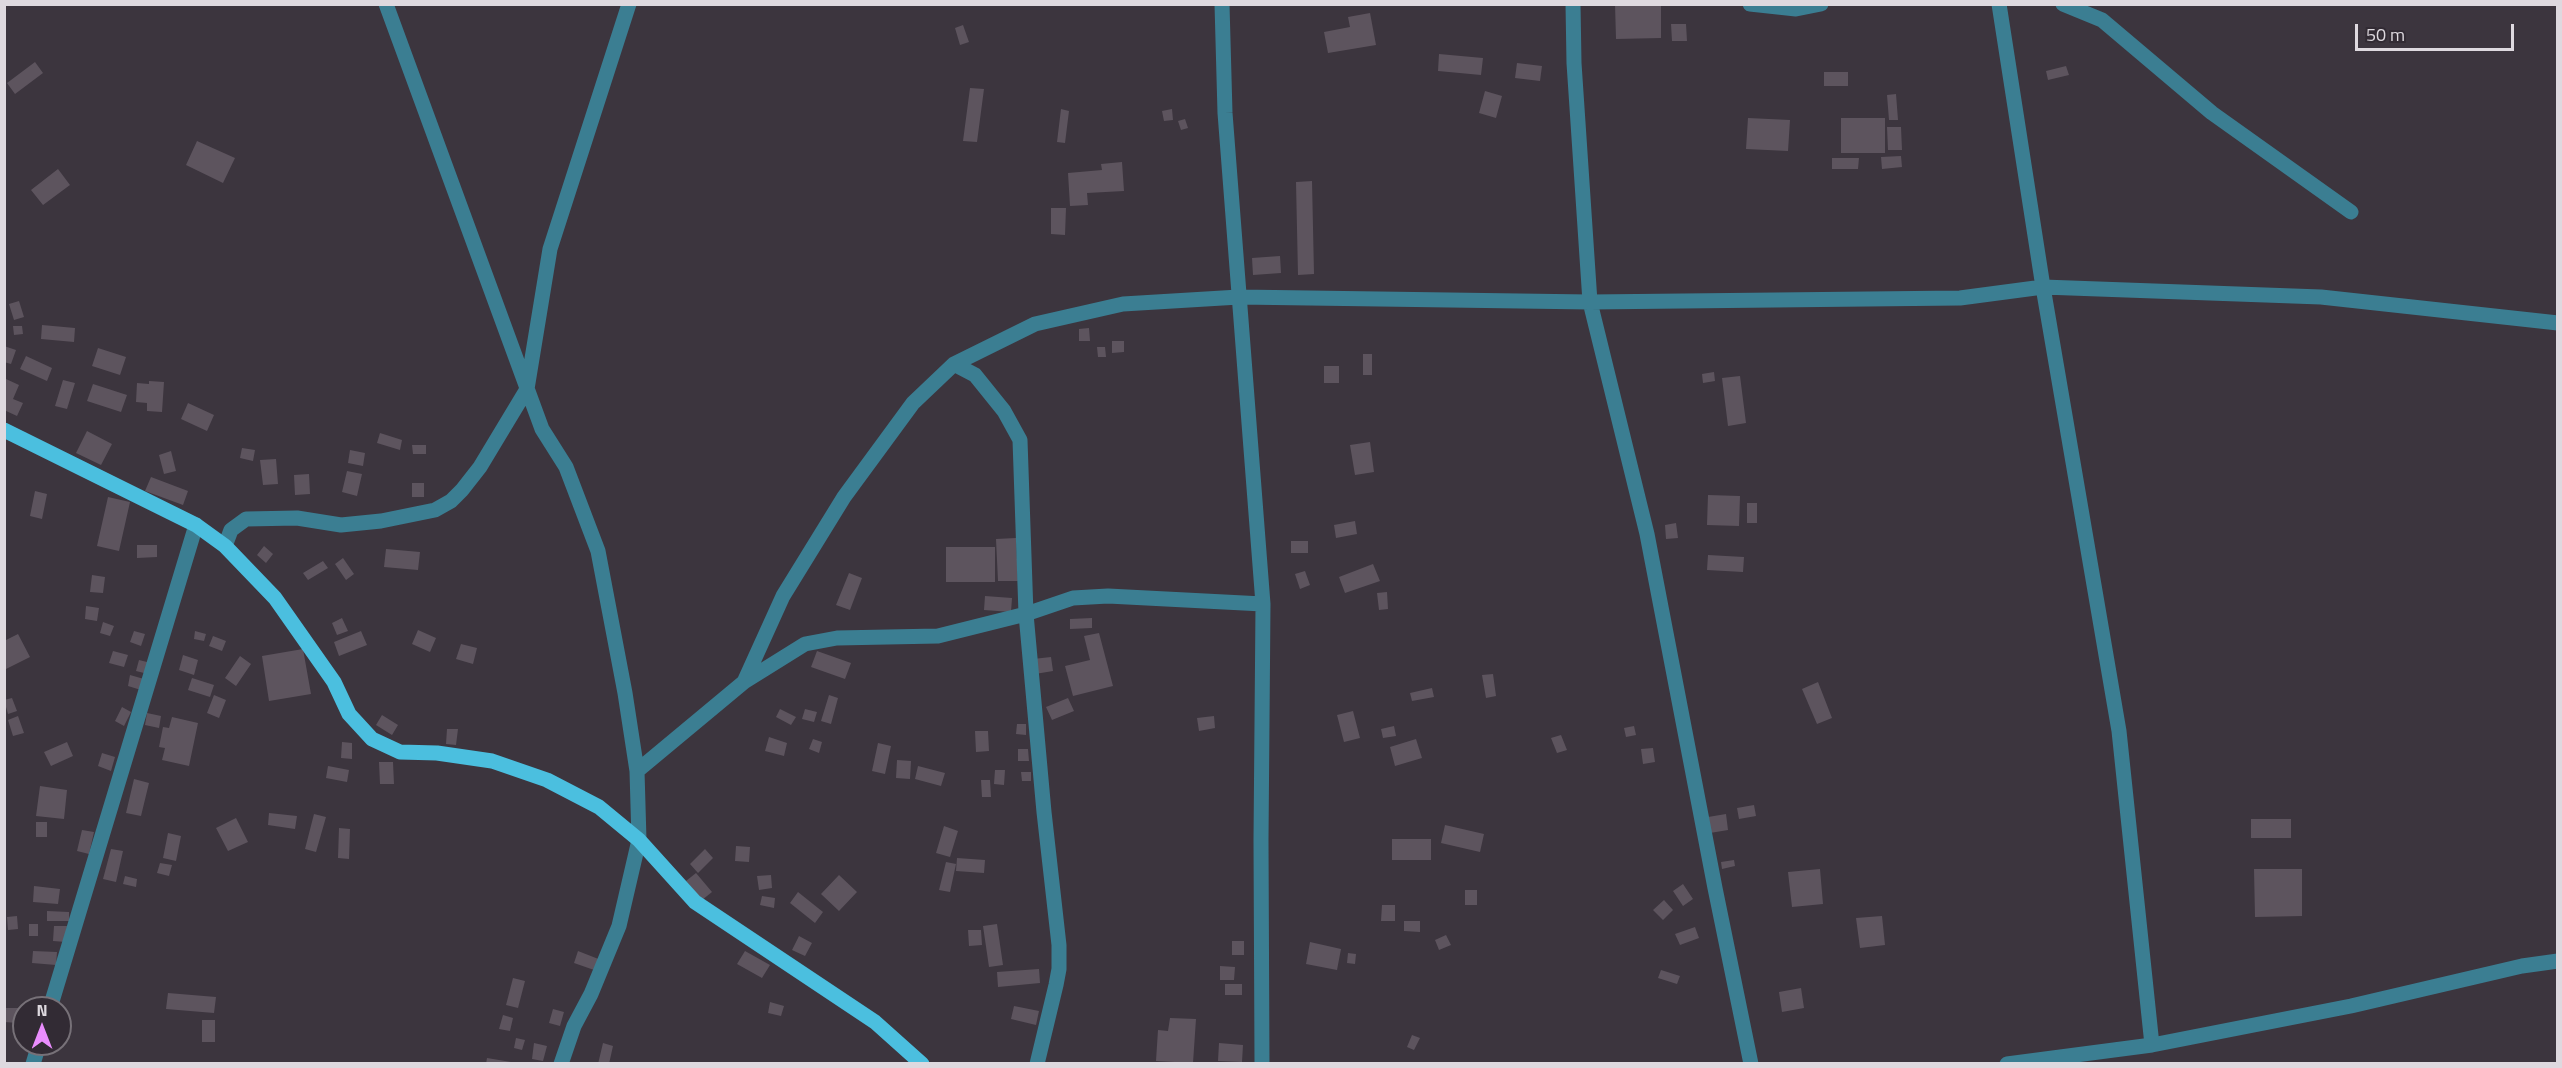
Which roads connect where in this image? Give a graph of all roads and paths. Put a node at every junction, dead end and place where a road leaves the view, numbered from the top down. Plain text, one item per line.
1 (386, 4) edge
2 (629, 4) edge
3 (1222, 4) edge
4 (1573, 4) edge
5 (1750, 4) edge
6 (1821, 4) edge
7 (1999, 4) edge
8 (2063, 4) edge
9 (2351, 212) dead end
10 (2043, 287) junction
11 (1239, 297) junction
12 (1590, 302) junction
13 (2558, 323) edge
14 (954, 364) junction
15 (527, 389) junction
16 (4, 430) edge
17 (196, 525) junction
18 (225, 546) junction
19 (1263, 604) junction
20 (1026, 614) junction
21 (744, 682) junction
22 (637, 771) junction
23 (639, 840) junction
24 (2558, 961) edge
25 (54, 996) edge
26 (2152, 1045) junction
27 (561, 1064) edge
28 (922, 1064) edge
29 (1037, 1064) edge
30 (1262, 1064) edge
31 (1751, 1064) edge
32 (2007, 1064) edge

1 - 15 street
2 - 15 street
3 - 11 street
4 - 12 street
5 - 6 street
7 - 10 street
8 - 9 street
10 - 12 street
10 - 13 street
10 - 26 street
11 - 12 street
11 - 14 street
11 - 19 street
12 - 31 street
14 - 20 street
14 - 21 street
15 - 18 street
15 - 22 street
16 - 17 main road
17 - 18 main road
17 - 25 street
18 - 23 main road
19 - 20 street
19 - 30 street
20 - 21 street
20 - 29 street
21 - 22 street
22 - 23 street
23 - 27 street
23 - 28 main road
24 - 26 street
26 - 32 street

